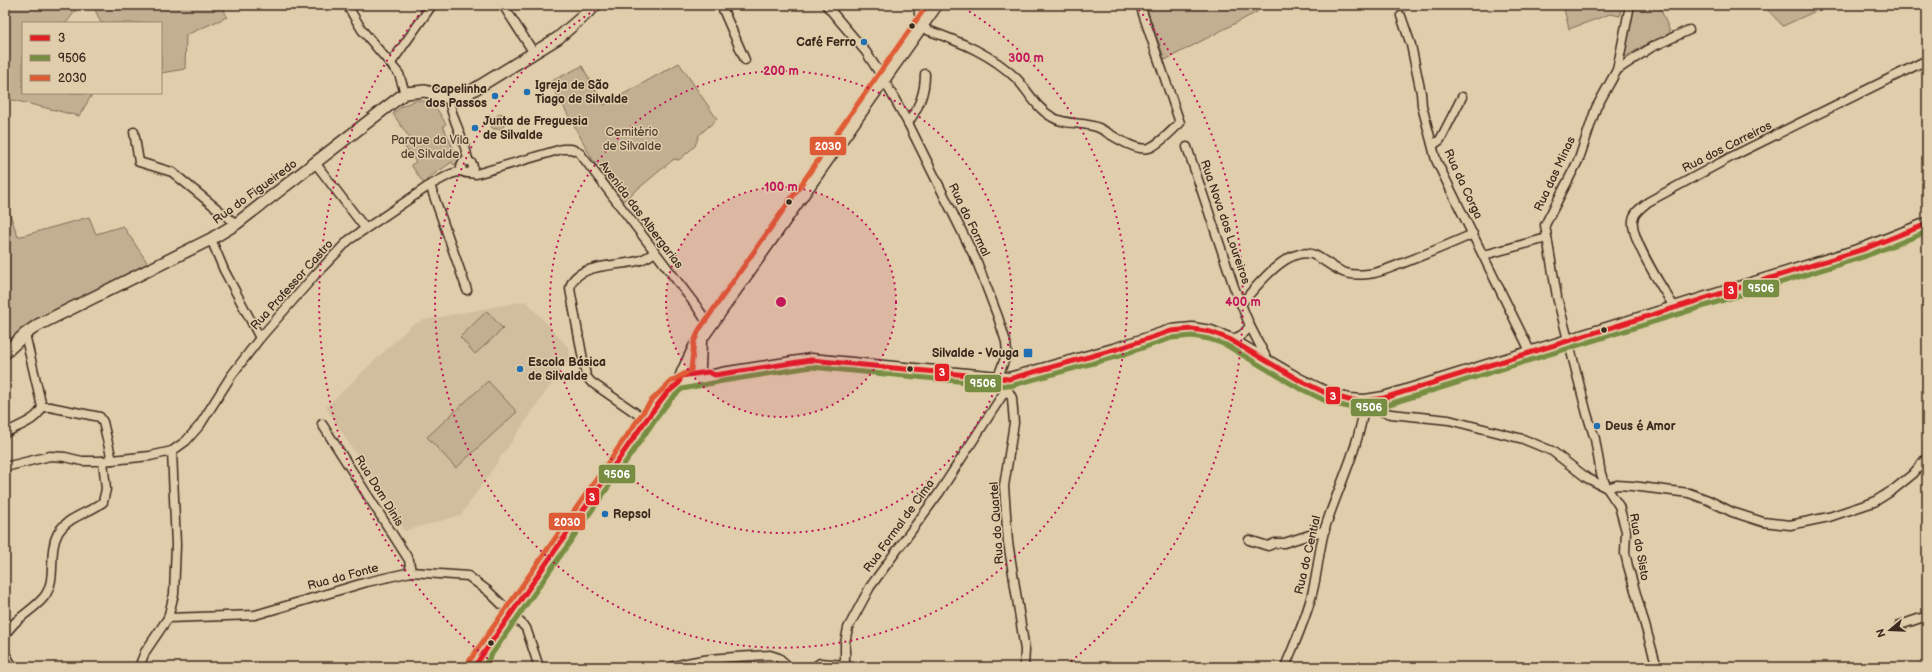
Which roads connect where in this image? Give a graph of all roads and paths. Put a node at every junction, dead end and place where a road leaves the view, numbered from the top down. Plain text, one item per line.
1 (347, 5) edge
2 (432, 5) edge
3 (503, 5) edge
4 (596, 5) edge
5 (721, 5) edge
6 (826, 5) edge
7 (918, 5) edge
8 (936, 5) edge
9 (1140, 5) edge
10 (1630, 5) edge
11 (1401, 16) dead end
12 (922, 25) junction
13 (1689, 30) dead end
14 (534, 53) junction
15 (745, 60) dead end
16 (1927, 60) edge
17 (391, 63) junction
18 (1617, 70) junction
19 (925, 74) dead end
20 (884, 80) junction
21 (405, 93) junction
22 (1462, 97) dead end
23 (449, 98) junction
24 (908, 123) junction
25 (134, 132) dead end
26 (1433, 145) junction
27 (1187, 147) dead end
28 (470, 162) junction
29 (316, 164) junction
30 (491, 168) junction
31 (465, 172) junction
32 (430, 185) junction
33 (236, 224) junction
34 (1927, 224) edge
35 (365, 228) junction
36 (1473, 234) junction
37 (1547, 238) junction
38 (211, 239) junction
39 (655, 252) junction
40 (1484, 255) junction
41 (467, 290) dead end
42 (1241, 304) junction
43 (1674, 307) junction
44 (1250, 326) junction
45 (710, 327) junction
46 (25, 334) junction
47 (260, 338) junction
48 (1229, 339) junction
49 (1568, 341) junction
50 (5, 353) edge
51 (1531, 353) junction
52 (1269, 362) junction
53 (697, 377) junction
54 (1005, 382) junction
55 (1365, 401) junction
56 (42, 407) junction
57 (646, 420) junction
58 (322, 424) dead end
59 (5, 433) edge
60 (172, 451) junction
61 (1927, 457) edge
62 (112, 460) junction
63 (103, 461) junction
64 (5, 467) edge
65 (1606, 488) junction
66 (1324, 530) junction
67 (1249, 540) dead end
68 (411, 572) junction
69 (512, 615) junction
70 (1927, 616) edge
71 (168, 618) junction
72 (1900, 625) dead end
73 (5, 634) edge
74 (5, 654) edge
75 (817, 665) edge
76 (13, 667) edge
77 (139, 667) edge
78 (474, 667) edge
79 (539, 667) edge
80 (670, 667) edge
81 (789, 667) edge
82 (1024, 667) edge
83 (1285, 667) edge
84 (1658, 667) edge

1 - 17 street
2 - 17 street
3 - 14 street
4 - 14 main road
5 - 15 street
6 - 20 street, Rua do Formal
7 - 12 street
8 - 12 main road
9 - 12 street
10 - 18 street, Rua das Minas
11 - 26 street, Rua da Corga
12 - 20 main road
13 - 18 street, Rua das Minas
14 - 23 main road
16 - 43 street, Rua dos Carreiros
17 - 21 street
18 - 37 street, Rua das Minas
19 - 24 street
20 - 24 street, Rua do Formal
20 - 45 main road
21 - 23 main road
21 - 29 main road, Rua do Figueiredo
22 - 26 street
23 - 28 street
24 - 54 street, Rua do Formal
25 - 33 street
26 - 36 street, Rua da Corga
27 - 42 street, Rua Nova dos Loureiros
28 - 30 street, Avenida das Albergarias
28 - 31 street
28 - 31 street
29 - 33 main road, Rua do Figueiredo
29 - 35 street
30 - 31 street, Avenida das Albergarias
30 - 39 street, Avenida das Albergarias
31 - 32 street, Rua Professor Castro
32 - 35 street, Rua Professor Castro
32 - 41 street
33 - 38 main road, Rua do Figueiredo
34 - 43 main road
35 - 47 street, Rua Professor Castro
36 - 40 street, Rua da Corga
36 - 42 street
37 - 40 street
37 - 49 street, Rua das Minas
38 - 46 main road, Rua do Figueiredo
38 - 47 street
39 - 45 street, Avenida das Albergarias
39 - 57 street
40 - 51 street, Rua da Corga
42 - 44 street, Rua Nova dos Loureiros
43 - 49 main road
44 - 48 street
44 - 52 street, Rua Nova dos Loureiros
45 - 53 main road
46 - 50 main road, Rua do Figueiredo
46 - 56 street
47 - 60 street, Rua Professor Castro
48 - 52 main road
48 - 54 main road
49 - 51 main road
49 - 65 street, Rua do Sisto
51 - 55 main road
52 - 55 main road
53 - 54 main road
53 - 57 main road
54 - 75 street, Rua Formal de Cima
54 - 82 street, Rua do Quartel
55 - 65 street
55 - 66 street, Rua do Cential
56 - 59 street
56 - 62 street
57 - 69 main road
58 - 68 street, Rua Dom Dinis
60 - 62 street
60 - 71 street
61 - 65 street
62 - 63 street
63 - 64 street
63 - 73 street
65 - 84 street, Rua do Sisto
66 - 67 street
66 - 83 street, Rua do Cential
68 - 69 street, Rua da Fonte
68 - 71 street, Rua da Fonte
69 - 78 main road
69 - 79 street, Rua da Fonte
70 - 72 street
71 - 77 street
74 - 76 street
80 - 81 street

